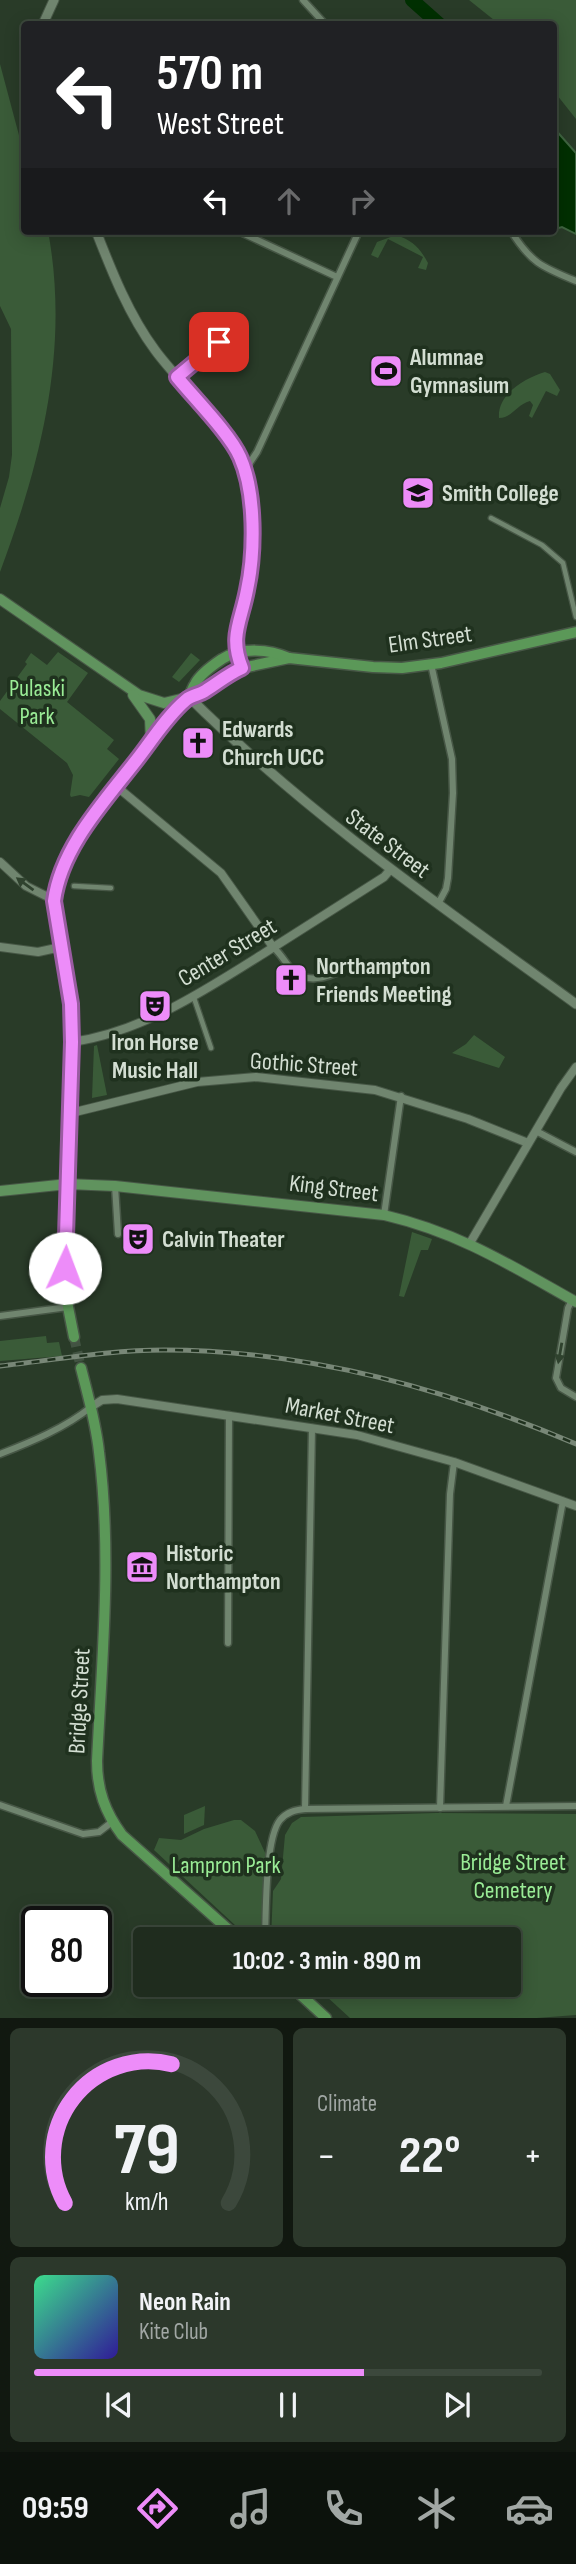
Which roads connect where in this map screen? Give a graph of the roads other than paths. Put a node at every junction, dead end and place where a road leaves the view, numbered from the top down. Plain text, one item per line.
1 (54, 0) edge
2 (303, 0) edge
3 (44, 21) edge
4 (323, 21) edge
5 (98, 235) edge
6 (247, 235) edge
7 (357, 235) edge
8 (513, 235) edge
9 (337, 277) junction
10 (576, 281) edge
11 (231, 324) dead end
12 (177, 377) junction
13 (245, 470) junction
14 (491, 518) dead end
15 (0, 598) edge
16 (576, 617) edge
17 (576, 632) edge
18 (236, 654) junction
19 (289, 658) junction
20 (431, 664) junction
21 (242, 668) junction
22 (126, 687) junction
23 (189, 697) junction
24 (152, 740) junction
25 (116, 786) junction
26 (0, 862) edge
27 (390, 870) junction
28 (74, 886) dead end
29 (111, 888) dead end
30 (54, 901) junction
31 (438, 904) junction
32 (0, 947) edge
33 (61, 947) junction
34 (273, 947) junction
35 (354, 964) dead end
36 (193, 995) junction
37 (576, 1004) edge
38 (72, 1042) junction
39 (211, 1048) dead end
40 (576, 1067) edge
41 (401, 1096) junction
42 (71, 1113) junction
43 (536, 1131) junction
44 (528, 1143) junction
45 (576, 1152) edge
46 (68, 1184) junction
47 (115, 1186) junction
48 (0, 1191) edge
49 (384, 1215) junction
50 (118, 1234) dead end
51 (470, 1243) junction
52 (574, 1301) edge
53 (68, 1307) junction
54 (0, 1316) edge
55 (74, 1337) tunnel mouth
56 (81, 1368) tunnel mouth
57 (576, 1397) edge
58 (91, 1407) junction
59 (229, 1415) junction
60 (312, 1428) junction
61 (0, 1454) edge
62 (454, 1462) junction
63 (563, 1501) junction
64 (576, 1506) edge
65 (228, 1643) dead end
66 (0, 1805) edge
67 (506, 1806) junction
68 (576, 1806) edge
69 (440, 1808) junction
70 (305, 1809) junction
71 (113, 1822) junction
72 (226, 1927) edge
73 (266, 1927) edge
74 (303, 1997) edge
75 (326, 2018) edge

1 - 3 main road
2 - 4 street
5 - 12 main road
6 - 9 street
7 - 9 street
8 - 10 street
9 - 13 street
11 - 12 street
12 - 13 main road
13 - 18 main road
14 - 16 street
15 - 22 main road
17 - 20 highway, Elm Street
18 - 19 highway, Elm Street
18 - 21 main road
18 - 23 highway
19 - 20 highway, Elm Street
19 - 21 highway, Elm Street
20 - 31 street
21 - 23 highway, Elm Street
22 - 23 main road
22 - 24 main road
23 - 24 highway
23 - 27 main road, State Street
24 - 25 highway
25 - 30 highway
25 - 34 street
30 -> 26 street
27 - 31 main road, State Street
27 - 34 street, Center Street
28 - 29 street
30 - 33 highway
31 - 37 main road, State Street
32 - 33 street
33 - 38 highway
34 - 35 street
34 - 36 street, Center Street
36 - 38 street, Center Street
36 - 39 street
38 - 42 highway
40 - 43 street
41 - 42 street, Gothic Street
41 - 44 street, Gothic Street
41 - 49 street
42 - 46 highway
43 - 44 street
43 - 45 street
44 - 51 street
46 - 47 main road, King Street
46 - 48 main road, King Street
46 - 53 highway
47 - 49 main road, King Street
47 - 50 street
49 - 51 main road, King Street
51 - 52 main road, King Street
52 -> 57 street
53 - 54 street
53 - 55 highway
56 - 58 highway, Bridge Street
58 - 59 street, Market Street
58 - 61 street
58 - 71 highway, Bridge Street
59 - 60 street, Market Street
59 - 65 street
60 - 62 street, Market Street
60 - 70 street
62 - 63 street, Market Street
62 - 69 street
63 - 64 street, Market Street
63 - 67 street
66 - 71 street
67 - 68 street
67 - 69 street
69 - 70 street
70 - 73 street
71 - 72 highway, Bridge Street
74 - 75 highway

